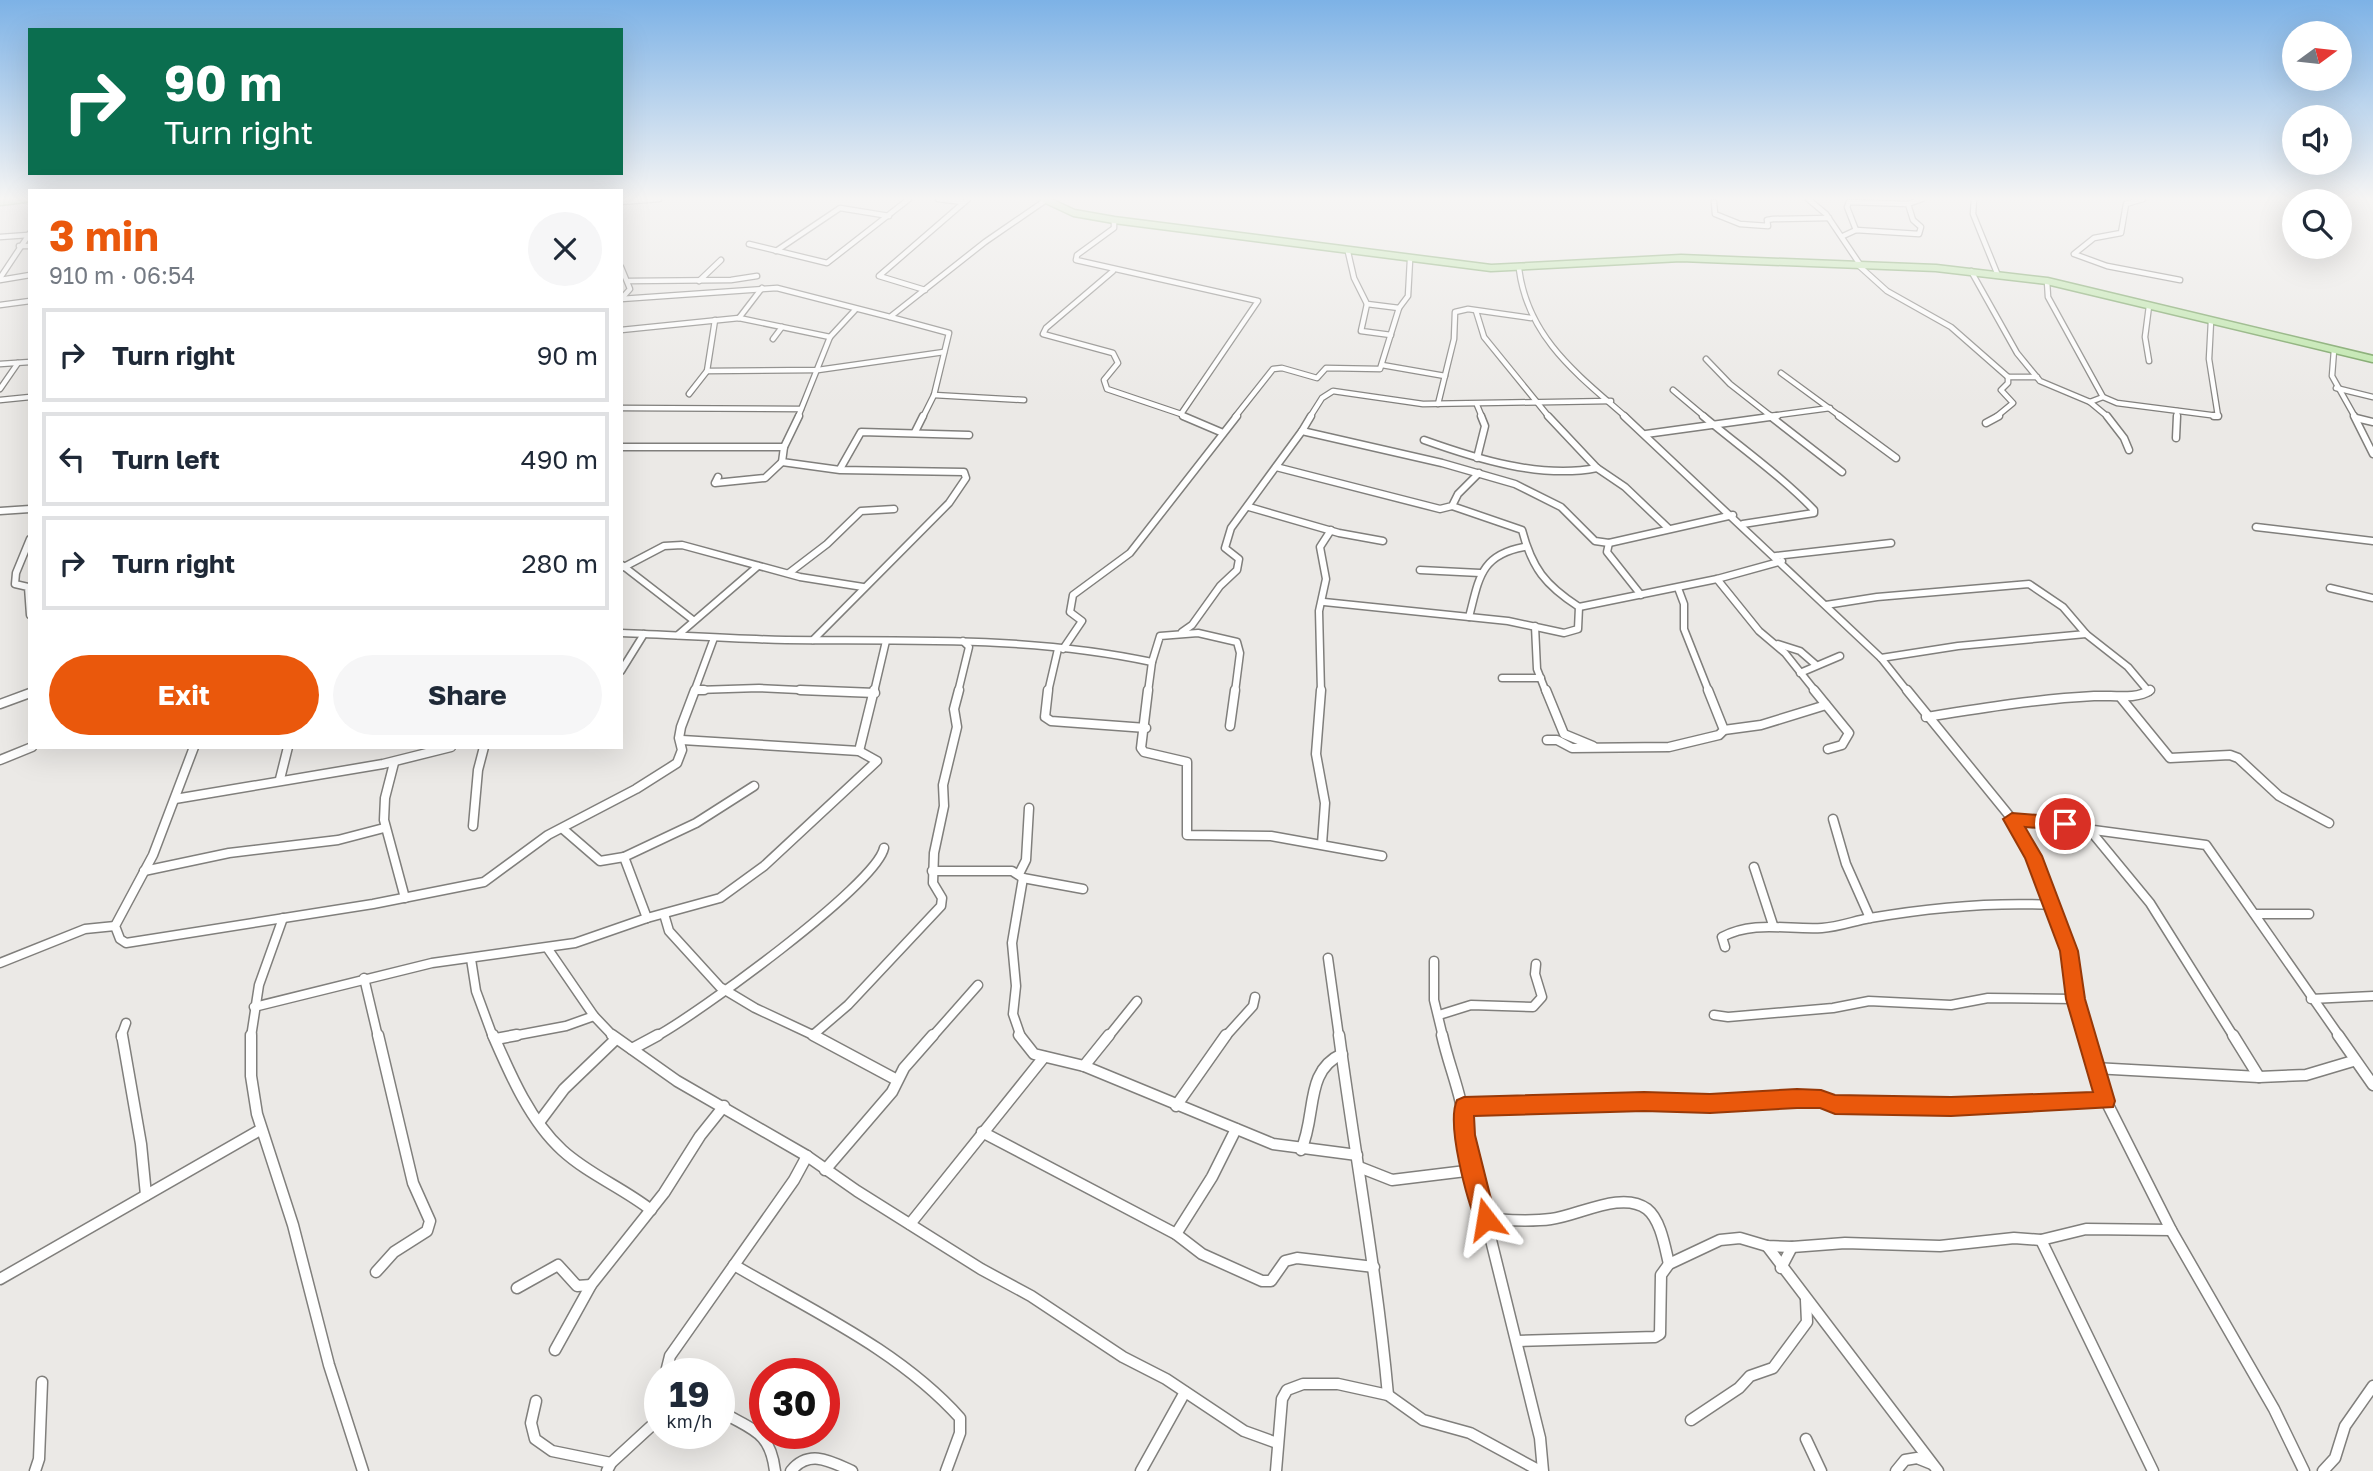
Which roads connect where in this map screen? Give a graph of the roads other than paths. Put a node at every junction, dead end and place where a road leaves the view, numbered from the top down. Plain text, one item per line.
1 (713, 268) edge
2 (888, 268) edge
3 (953, 268) edge
4 (1102, 268) edge
5 (1352, 268) edge
6 (1410, 268) edge
7 (1503, 268) edge
8 (1539, 268) edge
9 (1861, 268) edge
10 (1924, 268) edge
11 (1995, 268) edge
12 (2116, 268) edge
13 (1519, 269) junction
14 (623, 270) edge
15 (1113, 271) junction
16 (1971, 271) junction
17 (1997, 272) junction
18 (28, 275) edge
19 (757, 276) dead end
20 (0, 279) edge
21 (2180, 280) dead end
22 (629, 281) junction
23 (699, 281) junction
24 (2047, 281) junction
25 (762, 288) junction
26 (925, 290) junction
27 (630, 296) junction
28 (623, 298) edge
29 (28, 301) edge
30 (1367, 304) junction
31 (0, 305) edge
32 (2149, 306) junction
33 (1399, 308) junction
34 (855, 310) junction
35 (1476, 311) junction
36 (890, 317) junction
37 (739, 318) junction
38 (1531, 318) junction
39 (715, 320) junction
40 (2211, 321) junction
41 (782, 327) junction
42 (623, 330) edge
43 (1391, 335) junction
44 (830, 337) junction
45 (773, 339) dead end
46 (2334, 350) junction
47 (944, 352) junction
48 (1706, 359) dead end
49 (2373, 359) edge
50 (2149, 361) dead end
51 (28, 362) edge
52 (0, 363) edge
53 (18, 363) junction
54 (1382, 365) junction
55 (818, 370) junction
56 (707, 371) junction
57 (1782, 373) dead end
58 (1445, 376) junction
59 (2008, 377) junction
60 (2037, 377) junction
61 (2336, 388) junction
62 (0, 389) edge
63 (1672, 390) dead end
64 (689, 394) dead end
65 (934, 395) junction
66 (28, 397) edge
67 (2373, 397) edge
68 (2101, 399) junction
69 (0, 400) edge
70 (1024, 400) dead end
71 (1611, 401) junction
72 (2090, 402) junction
73 (1438, 404) junction
74 (1541, 404) junction
75 (1477, 405) junction
76 (623, 408) edge
77 (1830, 408) junction
78 (2101, 408) junction
79 (802, 409) junction
80 (2178, 411) junction
81 (1181, 414) junction
82 (1771, 416) junction
83 (2356, 418) junction
84 (2373, 422) edge
85 (1711, 423) junction
86 (1986, 423) dead end
87 (1302, 431) junction
88 (915, 432) junction
89 (1223, 433) junction
90 (1646, 434) junction
91 (969, 435) dead end
92 (2176, 438) dead end
93 (1424, 440) dead end
94 (623, 447) edge
95 (783, 447) junction
96 (2129, 450) dead end
97 (2372, 450) edge
98 (1477, 458) junction
99 (1896, 458) dead end
100 (782, 462) junction
101 (1276, 467) junction
102 (1597, 468) junction
103 (840, 469) junction
104 (1842, 472) dead end
105 (1479, 473) junction
106 (718, 477) dead end
107 (1452, 506) junction
108 (1250, 507) junction
109 (28, 509) edge
110 (894, 509) dead end
111 (0, 511) edge
112 (1732, 514) junction
113 (1744, 524) junction
114 (2256, 527) dead end
115 (1668, 528) junction
116 (1331, 530) junction
117 (1383, 541) dead end
118 (2373, 541) edge
119 (28, 543) edge
120 (1609, 543) junction
121 (1891, 543) dead end
122 (1524, 547) junction
123 (1779, 559) junction
124 (623, 566) edge
125 (758, 566) junction
126 (1420, 570) dead end
127 (789, 573) junction
128 (1480, 573) junction
129 (1717, 579) junction
130 (28, 587) edge
131 (863, 587) junction
132 (1678, 587) junction
133 (2330, 588) dead end
134 (1641, 595) junction
135 (2373, 598) edge
136 (1324, 602) junction
137 (1826, 605) junction
138 (1579, 607) junction
139 (1469, 617) junction
140 (693, 620) junction
141 (1535, 626) junction
142 (1182, 632) junction
143 (623, 633) edge
144 (644, 634) junction
145 (2086, 634) junction
146 (678, 635) junction
147 (715, 638) junction
148 (813, 640) junction
149 (962, 640) junction
150 (886, 641) junction
151 (1777, 644) junction
152 (1060, 649) junction
153 (1840, 656) dead end
154 (1881, 658) junction
155 (1152, 662) junction
156 (1815, 664) junction
157 (623, 668) edge
158 (1800, 673) junction
159 (1502, 678) dead end
160 (1541, 678) junction
161 (697, 690) junction
162 (28, 694) edge
163 (875, 694) junction
164 (2121, 698) junction
165 (0, 704) edge
166 (1826, 705) junction
167 (1926, 717) junction
168 (1230, 726) dead end
169 (1146, 728) junction
170 (1724, 730) junction
171 (1547, 740) dead end
172 (682, 745) junction
173 (1595, 748) junction
174 (28, 749) edge
175 (193, 749) edge
176 (288, 749) edge
177 (444, 749) edge
178 (483, 749) edge
179 (1828, 749) dead end
180 (859, 751) junction
181 (0, 760) edge
182 (394, 763) junction
183 (280, 779) junction
184 (754, 786) dead end
185 (175, 799) junction
186 (1029, 808) dead end
187 (1833, 819) dead end
188 (2012, 819) junction
189 (2329, 823) dead end
190 (473, 826) dead end
191 (384, 828) junction
192 (563, 829) junction
193 (2090, 829) junction
194 (1322, 844) junction
195 (884, 848) dead end
196 (1382, 856) dead end
197 (624, 857) junction
198 (1754, 867) dead end
199 (144, 871) junction
200 (932, 871) junction
201 (1021, 876) junction
202 (1083, 889) dead end
203 (405, 898) junction
204 (2052, 905) junction
205 (664, 914) junction
206 (2256, 914) junction
207 (2309, 914) dead end
208 (283, 918) junction
209 (647, 918) junction
210 (1870, 918) junction
211 (1773, 925) junction
212 (115, 926) junction
213 (1725, 947) dead end
214 (548, 949) junction
215 (1328, 958) dead end
216 (471, 959) junction
217 (1434, 961) dead end
218 (0, 963) edge
219 (1536, 964) dead end
220 (364, 978) junction
221 (978, 985) dead end
222 (729, 991) junction
223 (2373, 996) edge
224 (1255, 997) dead end
225 (2076, 999) junction
226 (2311, 999) junction
227 (1137, 1001) dead end
228 (254, 1007) junction
229 (1439, 1015) junction
230 (1714, 1015) dead end
231 (594, 1016) junction
232 (126, 1023) dead end
233 (813, 1035) junction
234 (496, 1039) junction
235 (615, 1039) junction
236 (632, 1049) junction
237 (1342, 1054) junction
238 (1044, 1057) junction
239 (2354, 1061) junction
240 (1084, 1066) junction
241 (2094, 1068) junction
242 (2259, 1077) junction
243 (897, 1080) junction
244 (2373, 1085) edge
245 (2105, 1101) junction
246 (724, 1106) junction
247 (1176, 1106) junction
248 (1464, 1107) junction
249 (540, 1121) junction
250 (1236, 1129) junction
251 (260, 1130) junction
252 (982, 1132) junction
253 (1301, 1150) junction
254 (1357, 1155) junction
255 (807, 1156) junction
256 (1359, 1167) junction
257 (825, 1170) junction
258 (1474, 1170) junction
259 (146, 1195) junction
260 (651, 1210) junction
261 (1486, 1219) junction
262 (910, 1224) junction
263 (2171, 1230) junction
264 (1176, 1234) junction
265 (2041, 1240) junction
266 (1767, 1246) junction
267 (1792, 1247) junction
268 (1669, 1264) junction
269 (734, 1265) junction
270 (1374, 1267) junction
271 (1781, 1268) junction
272 (376, 1272) dead end
273 (0, 1279) edge
274 (591, 1285) junction
275 (517, 1288) dead end
276 (1806, 1300) junction
277 (1517, 1341) junction
278 (555, 1350) dead end
279 (670, 1358) edge
280 (42, 1382) dead end
281 (2373, 1386) edge
282 (1185, 1392) junction
283 (1388, 1395) junction
284 (536, 1401) dead end
285 (735, 1419) edge
286 (1691, 1420) dead end
287 (644, 1433) edge
288 (1806, 1438) dead end
289 (1277, 1443) junction
290 (609, 1467) edge
291 (1935, 1467) edge
292 (35, 1471) edge
293 (363, 1471) edge
294 (775, 1471) edge
295 (791, 1471) edge
296 (852, 1471) edge
297 (946, 1471) edge
298 (1141, 1471) edge
299 (1276, 1471) edge
300 (1541, 1471) edge
301 (1821, 1471) edge
302 (1896, 1471) edge
303 (2153, 1471) edge
304 (2304, 1471) edge
305 (2323, 1471) edge

1 - 23 street
2 - 26 street
3 - 26 street
4 - 15 street
5 - 30 street
6 - 33 street
7 - 13 main road
8 - 13 main road
9 - 59 street
10 - 16 main road
11 - 17 street
12 - 21 street
13 - 38 street
14 - 22 street
15 - 81 street
15 - 81 street
16 - 17 main road
16 - 60 street
17 - 24 main road
18 - 20 street
19 - 23 street
22 - 23 street
22 - 27 street
24 - 32 main road
24 - 68 street
25 - 27 street
25 - 34 street
25 - 37 street
26 - 36 street
27 - 28 street
29 - 31 street
30 - 33 street
30 - 43 street
32 - 40 main road
32 - 50 street
33 - 43 street
34 - 36 street
34 - 44 street
35 - 38 street
35 - 58 street
35 - 74 street
36 - 47 street
37 - 39 street
37 - 41 street
38 - 71 street
39 - 42 street
39 - 56 street
40 - 46 main road
40 - 80 street
41 - 44 street
41 - 45 street
43 - 54 street
44 - 55 street
46 - 49 main road
46 - 61 street
47 - 55 street
47 - 65 street
48 - 82 street
51 - 53 street
52 - 53 street
53 - 62 street
54 - 58 street
54 - 89 street
55 - 56 street
55 - 79 street
56 - 64 street
57 - 77 street
58 - 73 street
59 - 60 street
59 - 86 street
60 - 72 street
61 - 67 street
61 - 83 street
63 - 85 street
65 - 70 street
65 - 88 street
66 - 69 street
68 - 72 street
68 - 78 street
68 - 80 street
71 - 74 street
71 - 90 street
72 - 78 street
73 - 75 street
73 - 87 street
74 - 75 street
74 - 102 street
75 - 98 street
76 - 79 street
77 - 82 street
77 - 99 street
78 - 96 street
79 - 95 street
80 - 92 street
81 - 89 street
82 - 85 street
82 - 104 street
83 - 84 street
83 - 97 street
85 - 90 street
85 - 113 street
87 - 101 street
87 - 105 street
88 - 91 street
88 - 103 street
89 - 152 street
90 - 112 street
93 - 98 street
94 - 95 street
95 - 100 street
98 - 102 street
100 - 103 street
100 - 106 street
101 - 107 street
101 - 108 street
102 - 115 street
103 - 131 street
105 - 107 street
105 - 120 street
107 - 122 street
108 - 116 street
108 - 142 street
109 - 111 street
110 - 127 street
112 - 113 street
112 - 115 street
113 - 123 street
114 - 118 street
115 - 120 street
116 - 117 street
116 - 136 street
119 - 130 street
120 - 134 street
121 - 123 street
122 - 128 street
122 - 138 street
123 - 129 street
123 - 137 street
124 - 125 street
124 - 140 street
125 - 127 street
125 - 140 street
126 - 128 street
127 - 131 street
128 - 139 street
129 - 132 street
129 - 151 street
131 - 148 street
132 - 134 street
132 - 170 street
133 - 135 street
134 - 138 street
136 - 139 street
136 - 194 street
137 - 145 street
137 - 154 street
138 - 141 street
139 - 141 street
140 - 146 street
141 - 160 street
142 - 155 street
142 - 168 street
143 - 144 street
144 - 146 street
144 - 157 street
145 - 154 street
145 - 164 street
146 - 147 street
147 - 148 street
147 - 161 street
148 - 150 street
149 - 150 street
149 - 152 street
149 - 200 street
150 - 163 street
151 - 156 street
151 - 158 street
152 - 155 street
152 - 169 street
153 - 156 street
154 - 167 street
155 - 169 street
156 - 158 street
158 - 166 street
159 - 160 street
160 - 173 street
161 - 163 street
161 - 172 street
162 - 165 street
163 - 180 street
164 - 167 street
164 - 189 street
166 - 170 street
166 - 179 street
167 - 188 street
169 - 194 street
170 - 173 street
171 - 173 street
172 - 180 street
172 - 192 street
174 - 181 street
175 - 185 street
176 - 183 street
177 - 182 street
178 - 190 street
180 - 205 street
182 - 183 street
182 - 191 street
183 - 185 street
184 - 197 street
185 - 199 street
186 - 201 street
187 - 210 street
188 - 193 street
188 - 204 street
191 - 199 street
191 - 203 street
192 - 197 street
192 - 203 street
193 - 206 street
193 - 242 street
194 - 196 street
195 - 222 street
197 - 209 street
198 - 211 street
199 - 212 street
200 - 201 street
200 - 233 street
201 - 202 street
201 - 238 street
203 - 208 street
204 - 210 street
204 - 225 street
205 - 209 street
205 - 222 street
206 - 207 street
206 - 226 street
208 - 212 street
208 - 228 street
209 - 214 street
210 - 211 street
211 - 213 street
212 - 218 street
214 - 216 street
214 - 231 street
215 - 237 street
216 - 220 street
216 - 234 street
217 - 229 street
219 - 229 street
220 - 228 street
220 - 272 street
221 - 243 street
222 - 233 street
222 - 236 street
223 - 226 street
224 - 247 street
225 - 230 street
225 - 241 street
226 - 239 street
227 - 240 street
228 - 251 street
229 - 248 street
231 - 234 street
231 - 235 street
232 - 259 street
233 - 243 street
234 - 249 street
235 - 236 street
235 - 249 street
236 - 246 street
237 - 253 street
237 - 254 street
238 - 240 street
238 - 252 street
239 - 242 street
239 - 244 street
240 - 247 street
241 - 242 street
241 - 245 street
243 - 257 street
245 - 248 street
245 - 263 street
246 - 255 street
246 - 260 street
247 - 250 street
248 - 258 street
249 - 260 street
250 - 253 street
250 - 264 street
251 - 259 street
251 - 293 street
252 - 262 street
252 - 264 street
253 - 254 street
254 - 256 street
255 - 257 street
255 - 269 street
256 - 258 street
256 - 270 street
257 - 262 street
258 - 261 street
259 - 273 street
260 - 274 street
261 - 268 street
261 - 277 street
262 - 282 street
263 - 265 street
263 - 304 street
264 - 270 street
265 - 267 street
265 - 303 street
266 - 267 street
266 - 268 street
266 - 271 street
267 - 271 street
268 - 277 street
269 - 279 street
269 - 297 street
270 - 283 street
271 - 276 street
274 - 275 street
274 - 278 street
276 - 286 street
276 - 291 street
277 - 300 street
280 - 292 street
281 - 305 street
282 - 289 street
282 - 298 street
283 - 289 street
283 - 300 street
284 - 290 street
285 - 294 street
287 - 290 street
288 - 301 street
289 - 299 street
291 - 302 street
295 - 296 street

